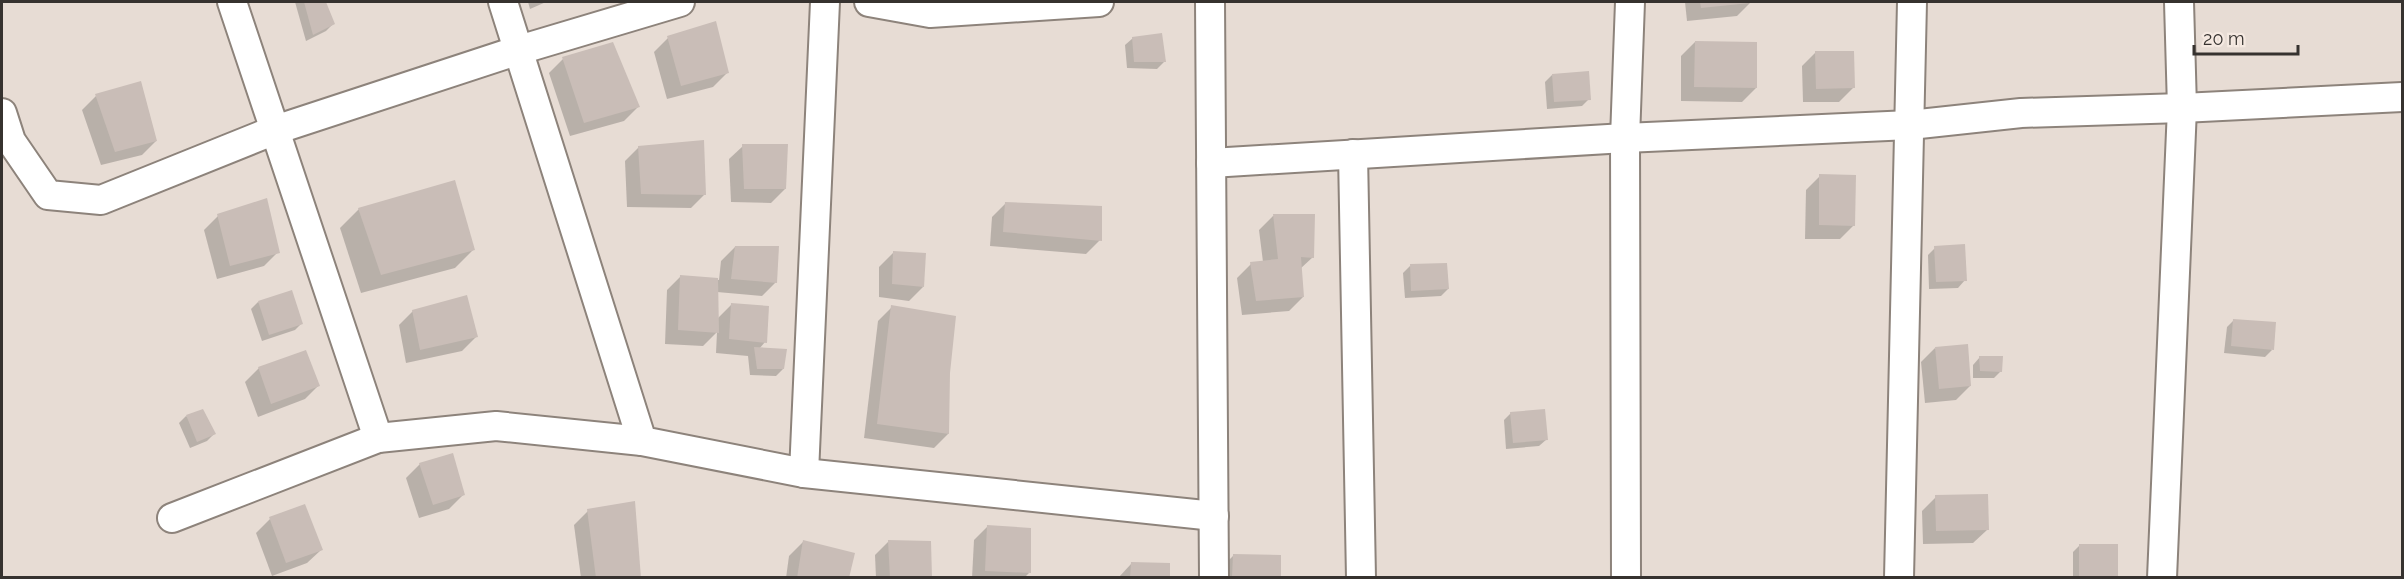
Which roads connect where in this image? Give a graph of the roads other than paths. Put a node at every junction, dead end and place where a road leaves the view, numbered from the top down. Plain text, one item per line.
1 (232, 2) edge
2 (503, 2) edge
3 (680, 2) edge
4 (825, 2) edge
5 (868, 2) edge
6 (1099, 2) edge
7 (1210, 2) edge
8 (1630, 2) edge
9 (1912, 2) edge
10 (2179, 2) edge
11 (932, 7) edge
12 (519, 50) junction
13 (2403, 97) edge
14 (2182, 108) junction
15 (2, 113) edge
16 (1910, 125) junction
17 (275, 130) junction
18 (1625, 138) junction
19 (1353, 154) junction
20 (1212, 163) junction
21 (378, 438) junction
22 (642, 441) junction
23 (804, 472) junction
24 (1214, 516) junction
25 (172, 518) dead end
26 (1214, 578) edge
27 (1361, 578) edge
28 (1626, 578) edge
29 (1899, 578) edge
30 (2162, 578) edge

1 - 17 street
2 - 12 street
3 - 12 street
4 - 23 street
5 - 11 street
6 - 11 street
7 - 20 street
8 - 18 street
9 - 16 street
10 - 14 street
12 - 17 street
12 - 22 street
13 - 14 street
14 - 16 street
14 - 30 street
15 - 17 street
16 - 18 street
16 - 29 street
17 - 21 street
18 - 19 street
18 - 28 street
19 - 20 street
19 - 27 street
20 - 24 street
21 - 22 street
21 - 25 street
22 - 23 street
23 - 24 street
24 - 26 street

